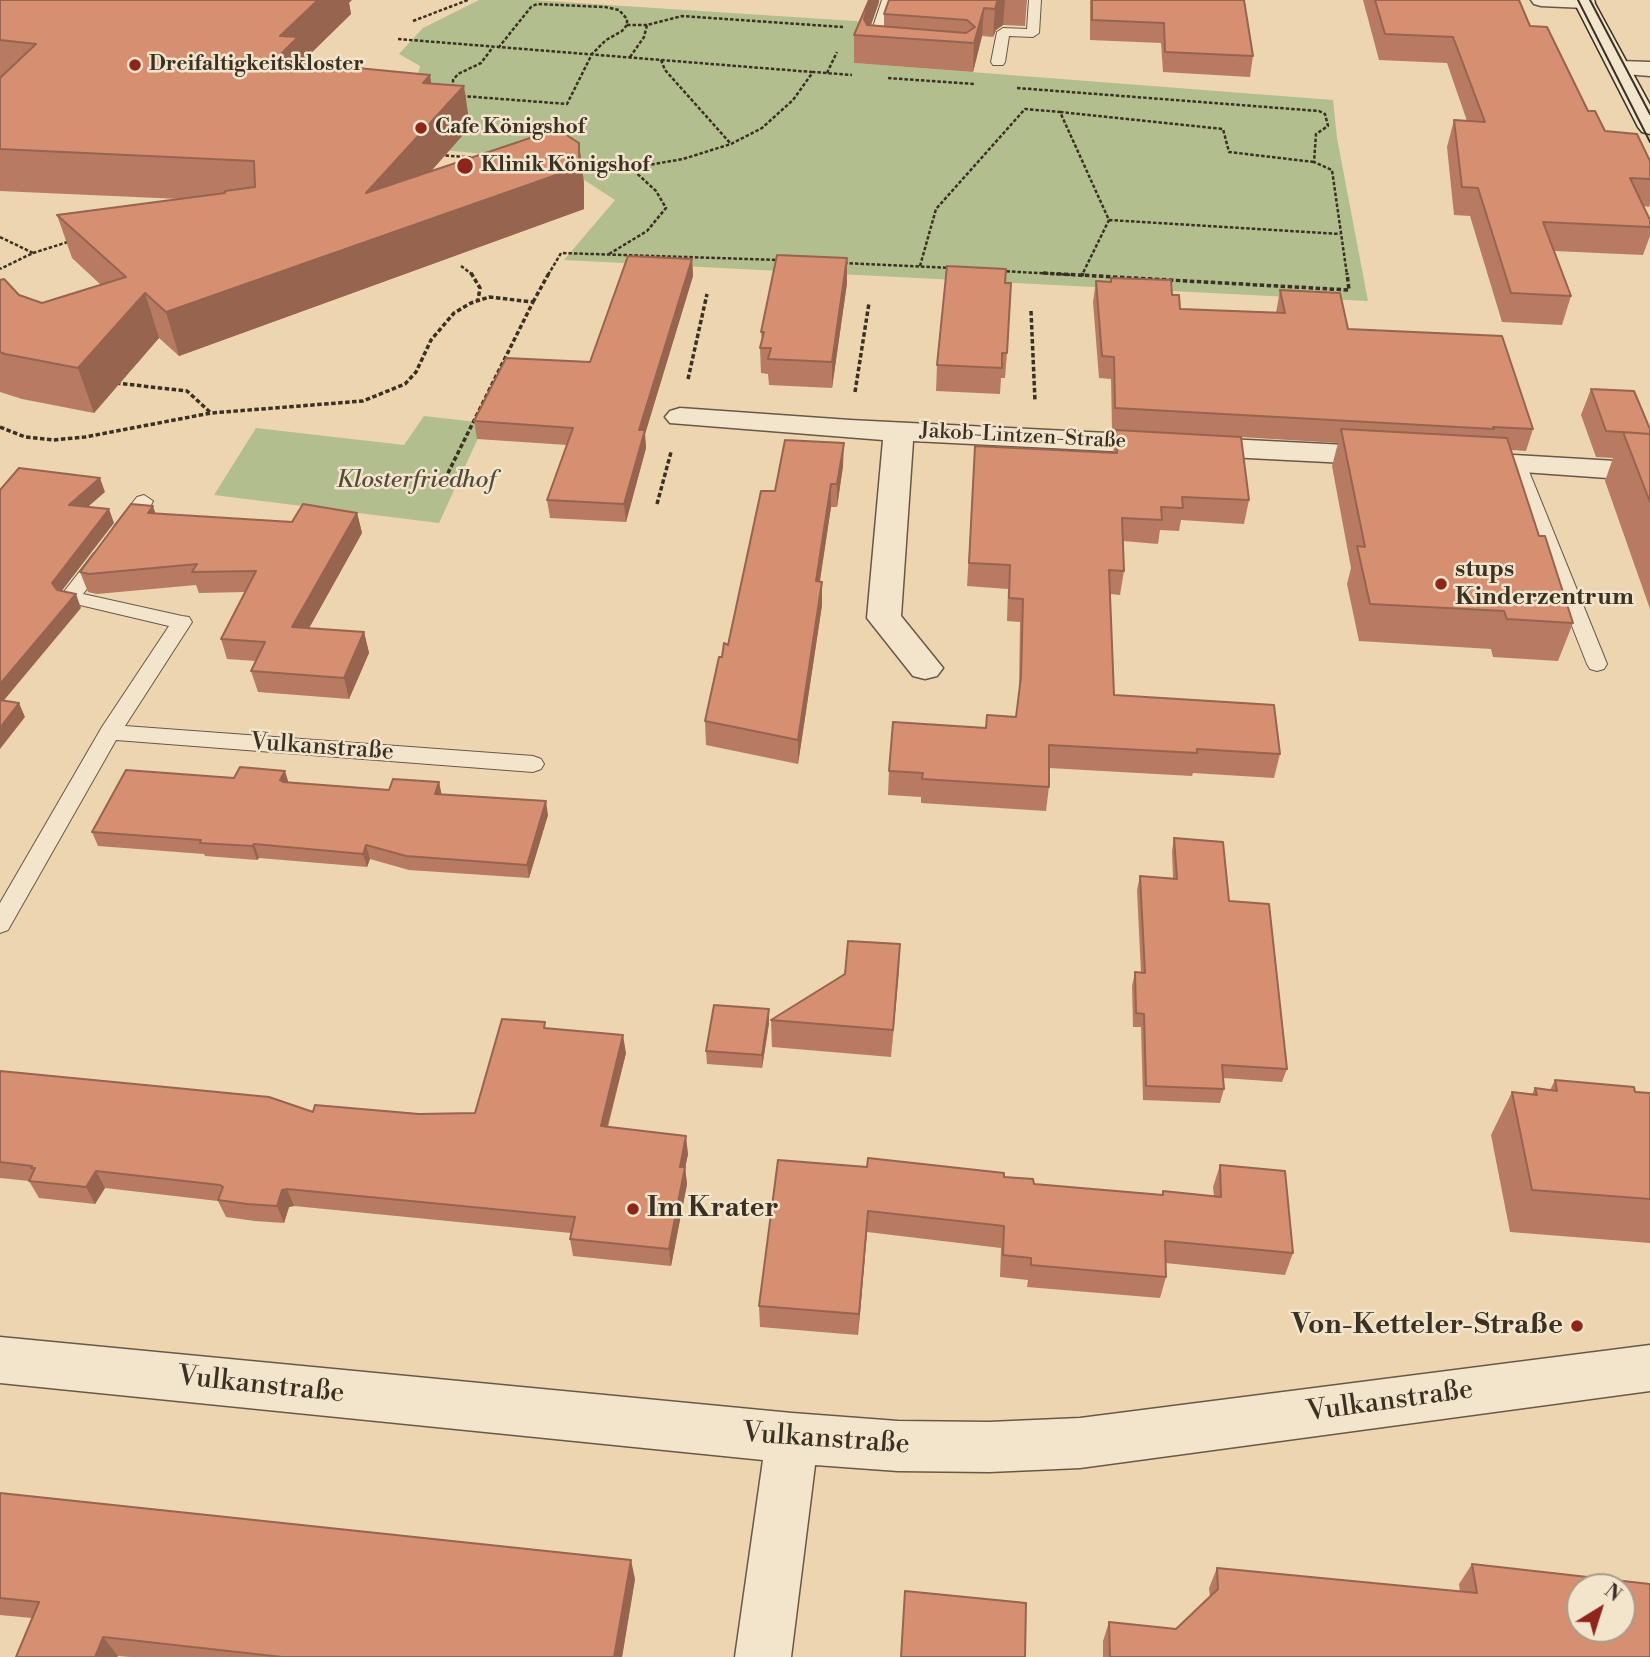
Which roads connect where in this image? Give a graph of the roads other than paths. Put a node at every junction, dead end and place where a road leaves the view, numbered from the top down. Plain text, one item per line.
1 (888, 0) edge
2 (1035, 0) edge
3 (1541, 0) edge
4 (1584, 1) edge
5 (885, 49) edge
6 (998, 62) dead end
7 (1620, 68) junction
8 (1650, 69) edge
9 (1650, 127) edge
10 (680, 417) dead end
11 (899, 430) junction
12 (1517, 464) junction
13 (1650, 472) edge
14 (144, 501) dead end
15 (1597, 664) dead end
16 (925, 668) dead end
17 (110, 732) junction
18 (533, 764) dead end
19 (0, 923) edge
20 (0, 1360) edge
21 (1650, 1368) edge
22 (792, 1438) junction
23 (763, 1657) edge

1 - 5 lane
2 - 6 lane
3 - 4 street
4 - 7 street
7 - 8 street
7 - 9 street
10 - 11 street, Jakob-Lintzen-Straße
11 - 12 street, Jakob-Lintzen-Straße
11 - 16 street, Jakob-Lintzen-Straße
12 - 13 street, Jakob-Lintzen-Straße
12 - 15 lane
14 - 17 lane
17 - 18 lane, Vulkanstraße
17 - 19 lane
20 - 22 street, Vulkanstraße
21 - 22 street, Vulkanstraße
22 - 23 street

